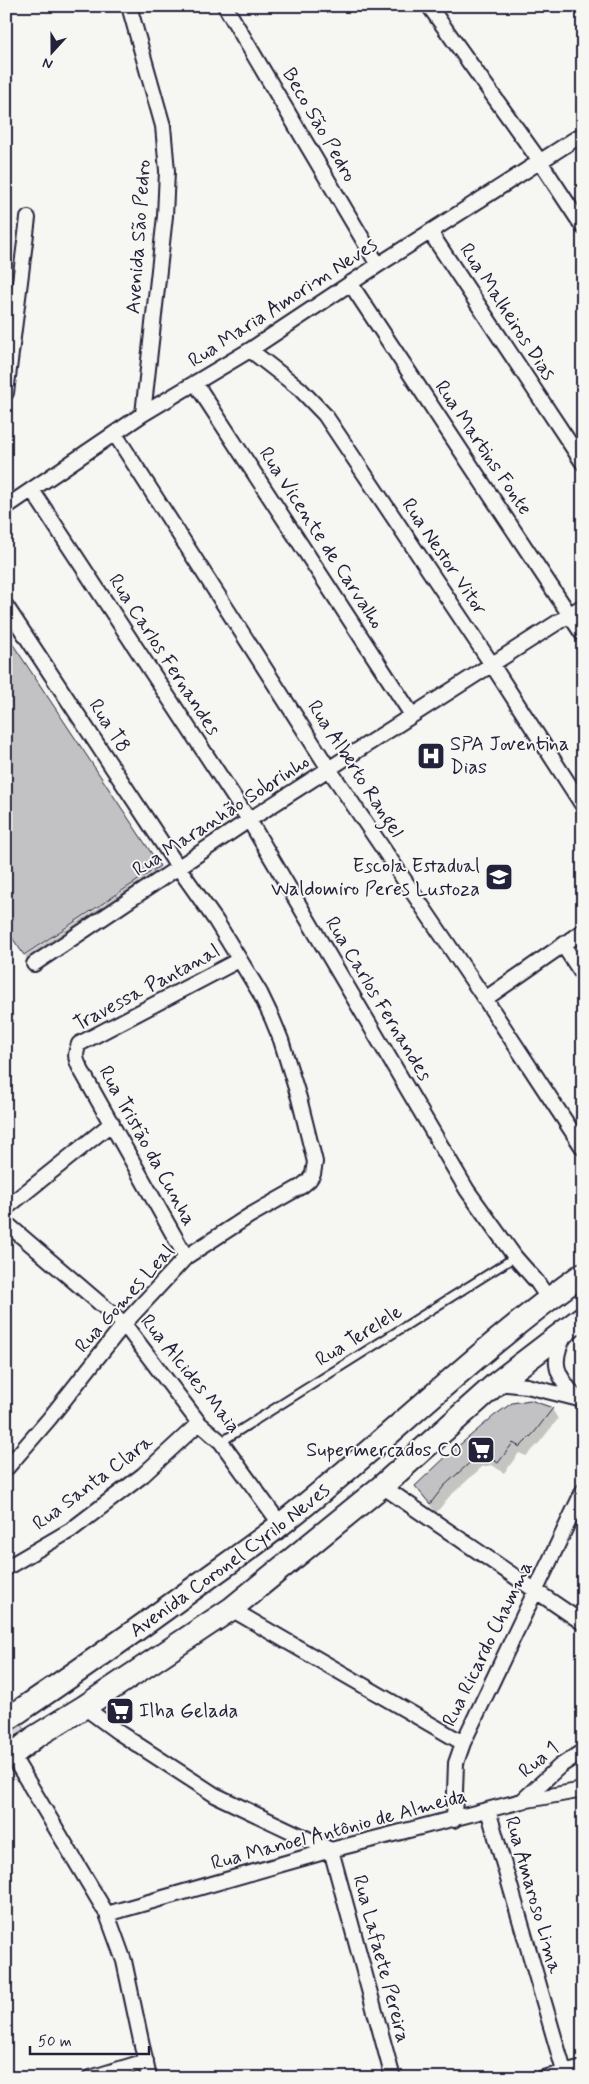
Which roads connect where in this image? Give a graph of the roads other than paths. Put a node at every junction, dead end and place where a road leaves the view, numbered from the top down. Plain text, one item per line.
1 (225, 6) edge
2 (429, 6) edge
3 (129, 7) edge
4 (583, 134) edge
5 (539, 160) junction
6 (28, 218) dead end
7 (583, 227) edge
8 (430, 232) junction
9 (378, 265) junction
10 (350, 283) junction
11 (250, 350) junction
12 (196, 384) junction
13 (6, 393) edge
14 (143, 414) junction
15 (115, 434) junction
16 (583, 463) edge
17 (32, 490) junction
18 (6, 507) edge
19 (6, 606) edge
20 (583, 606) edge
21 (570, 615) junction
22 (583, 635) edge
23 (491, 663) junction
24 (412, 715) junction
25 (329, 769) junction
26 (583, 806) edge
27 (249, 820) junction
28 (178, 867) junction
29 (583, 931) edge
30 (563, 945) junction
31 (239, 960) junction
32 (34, 964) dead end
33 (583, 975) edge
34 (485, 999) junction
35 (76, 1053) joint
36 (112, 1123) junction
37 (583, 1148) edge
38 (315, 1162) joint
39 (6, 1208) edge
40 (6, 1223) edge
41 (186, 1257) junction
42 (515, 1257) junction
43 (583, 1274) edge
44 (548, 1298) junction
45 (576, 1322) edge
46 (124, 1324) junction
47 (497, 1383) junction
48 (580, 1399) edge
49 (199, 1423) junction
50 (221, 1442) junction
51 (6, 1469) edge
52 (382, 1486) junction
53 (583, 1491) edge
54 (280, 1525) junction
55 (6, 1568) edge
56 (536, 1591) junction
57 (231, 1609) junction
58 (583, 1623) edge
59 (84, 1707) junction
60 (6, 1720) edge
61 (463, 1743) junction
62 (583, 1751) edge
63 (9, 1757) edge
64 (583, 1790) edge
65 (522, 1801) junction
66 (488, 1810) junction
67 (454, 1820) junction
68 (331, 1850) junction
69 (107, 1914) junction
70 (146, 2061) junction
71 (583, 2068) edge
72 (565, 2075) edge
73 (90, 2078) edge
74 (149, 2078) edge
75 (393, 2078) edge
76 (543, 2078) edge

1 - 9 street, Beco São Pedro
2 - 5 street
3 - 14 street, Avenida São Pedro
4 - 5 street, Rua Maria Amorim Neves
5 - 7 street
5 - 8 street, Rua Maria Amorim Neves
6 - 13 street
8 - 9 street, Rua Maria Amorim Neves
8 - 16 street, Rua Malheiros Dias
9 - 10 street, Rua Maria Amorim Neves
10 - 11 street, Rua Maria Amorim Neves
10 - 21 street, Rua Martins Fonte
11 - 12 street, Rua Maria Amorim Neves
11 - 23 street, Rua Nestor Vitor
12 - 14 street, Rua Maria Amorim Neves
12 - 24 street, Rua Vicente de Carvalho
14 - 15 street, Rua Maria Amorim Neves
15 - 17 street, Rua Maria Amorim Neves
15 - 25 street, Rua Alberto Rangel
17 - 18 street, Rua Maria Amorim Neves
17 - 27 street, Rua Carlos Fernandes
19 - 28 street, Rua T8
20 - 21 street, Rua Maranhão Sobrinho
21 - 22 street, Rua Martins Fonte
21 - 23 street, Rua Maranhão Sobrinho
23 - 24 street, Rua Maranhão Sobrinho
23 - 26 street, Rua Nestor Vitor
24 - 25 street, Rua Maranhão Sobrinho
25 - 27 street, Rua Maranhão Sobrinho
25 - 34 street, Rua Alberto Rangel
27 - 28 street, Rua Maranhão Sobrinho
27 - 42 street, Rua Carlos Fernandes
28 - 31 street, Rua T8
28 - 32 street, Rua Maranhão Sobrinho
29 - 30 street
30 - 33 street
30 - 34 street
31 - 35 street, Travessa Pantanal
31 - 38 street, Rua T8
34 - 37 street, Rua Alberto Rangel
35 - 36 street, Rua Tristão da Cunha
36 - 39 street
36 - 41 street, Rua Tristão da Cunha
38 - 41 street, Rua Gomes Leal
40 - 46 street, Rua Alcides Maia
41 - 46 street, Rua Gomes Leal
42 - 44 street, Rua Carlos Fernandes
42 - 50 lane, Rua Terelele
43 - 44 highway, Avenida Coronel Cyrilo Neves
44 - 54 highway, Avenida Coronel Cyrilo Neves
45 - 47 highway, Avenida Coronel Cyrilo Neves
45 - 48 street
46 - 49 street, Rua Alcides Maia
46 - 51 street, Rua Gomes Leal
47 - 48 street
47 - 52 highway, Avenida Coronel Cyrilo Neves
49 - 50 street, Rua Alcides Maia
49 - 55 street, Rua Santa Clara
50 - 54 street, Rua Alcides Maia
52 - 56 street
52 - 57 highway, Avenida Coronel Cyrilo Neves
53 - 56 street, Rua Ricardo Chamma
54 - 60 highway, Avenida Coronel Cyrilo Neves
56 - 58 street
56 - 61 street, Rua Ricardo Chamma
57 - 59 highway, Avenida Coronel Cyrilo Neves
57 - 61 street
59 - 63 highway, Avenida Coronel Cyrilo Neves
59 - 68 street
61 - 67 street, Rua Ricardo Chamma
62 - 65 street, Rua 1
63 - 69 street
64 - 65 street, Rua Manoel Antônio de Almeida
65 - 66 street, Rua Manoel Antônio de Almeida
66 - 67 street, Rua Manoel Antônio de Almeida
66 - 72 street, Rua Amaroso Lima
67 - 68 street, Rua Manoel Antônio de Almeida
68 - 69 street, Rua Manoel Antônio de Almeida
68 - 75 street, Rua Lafaete Pereira
69 - 70 street
70 - 73 street
70 - 74 street
71 - 72 street
72 - 76 street

